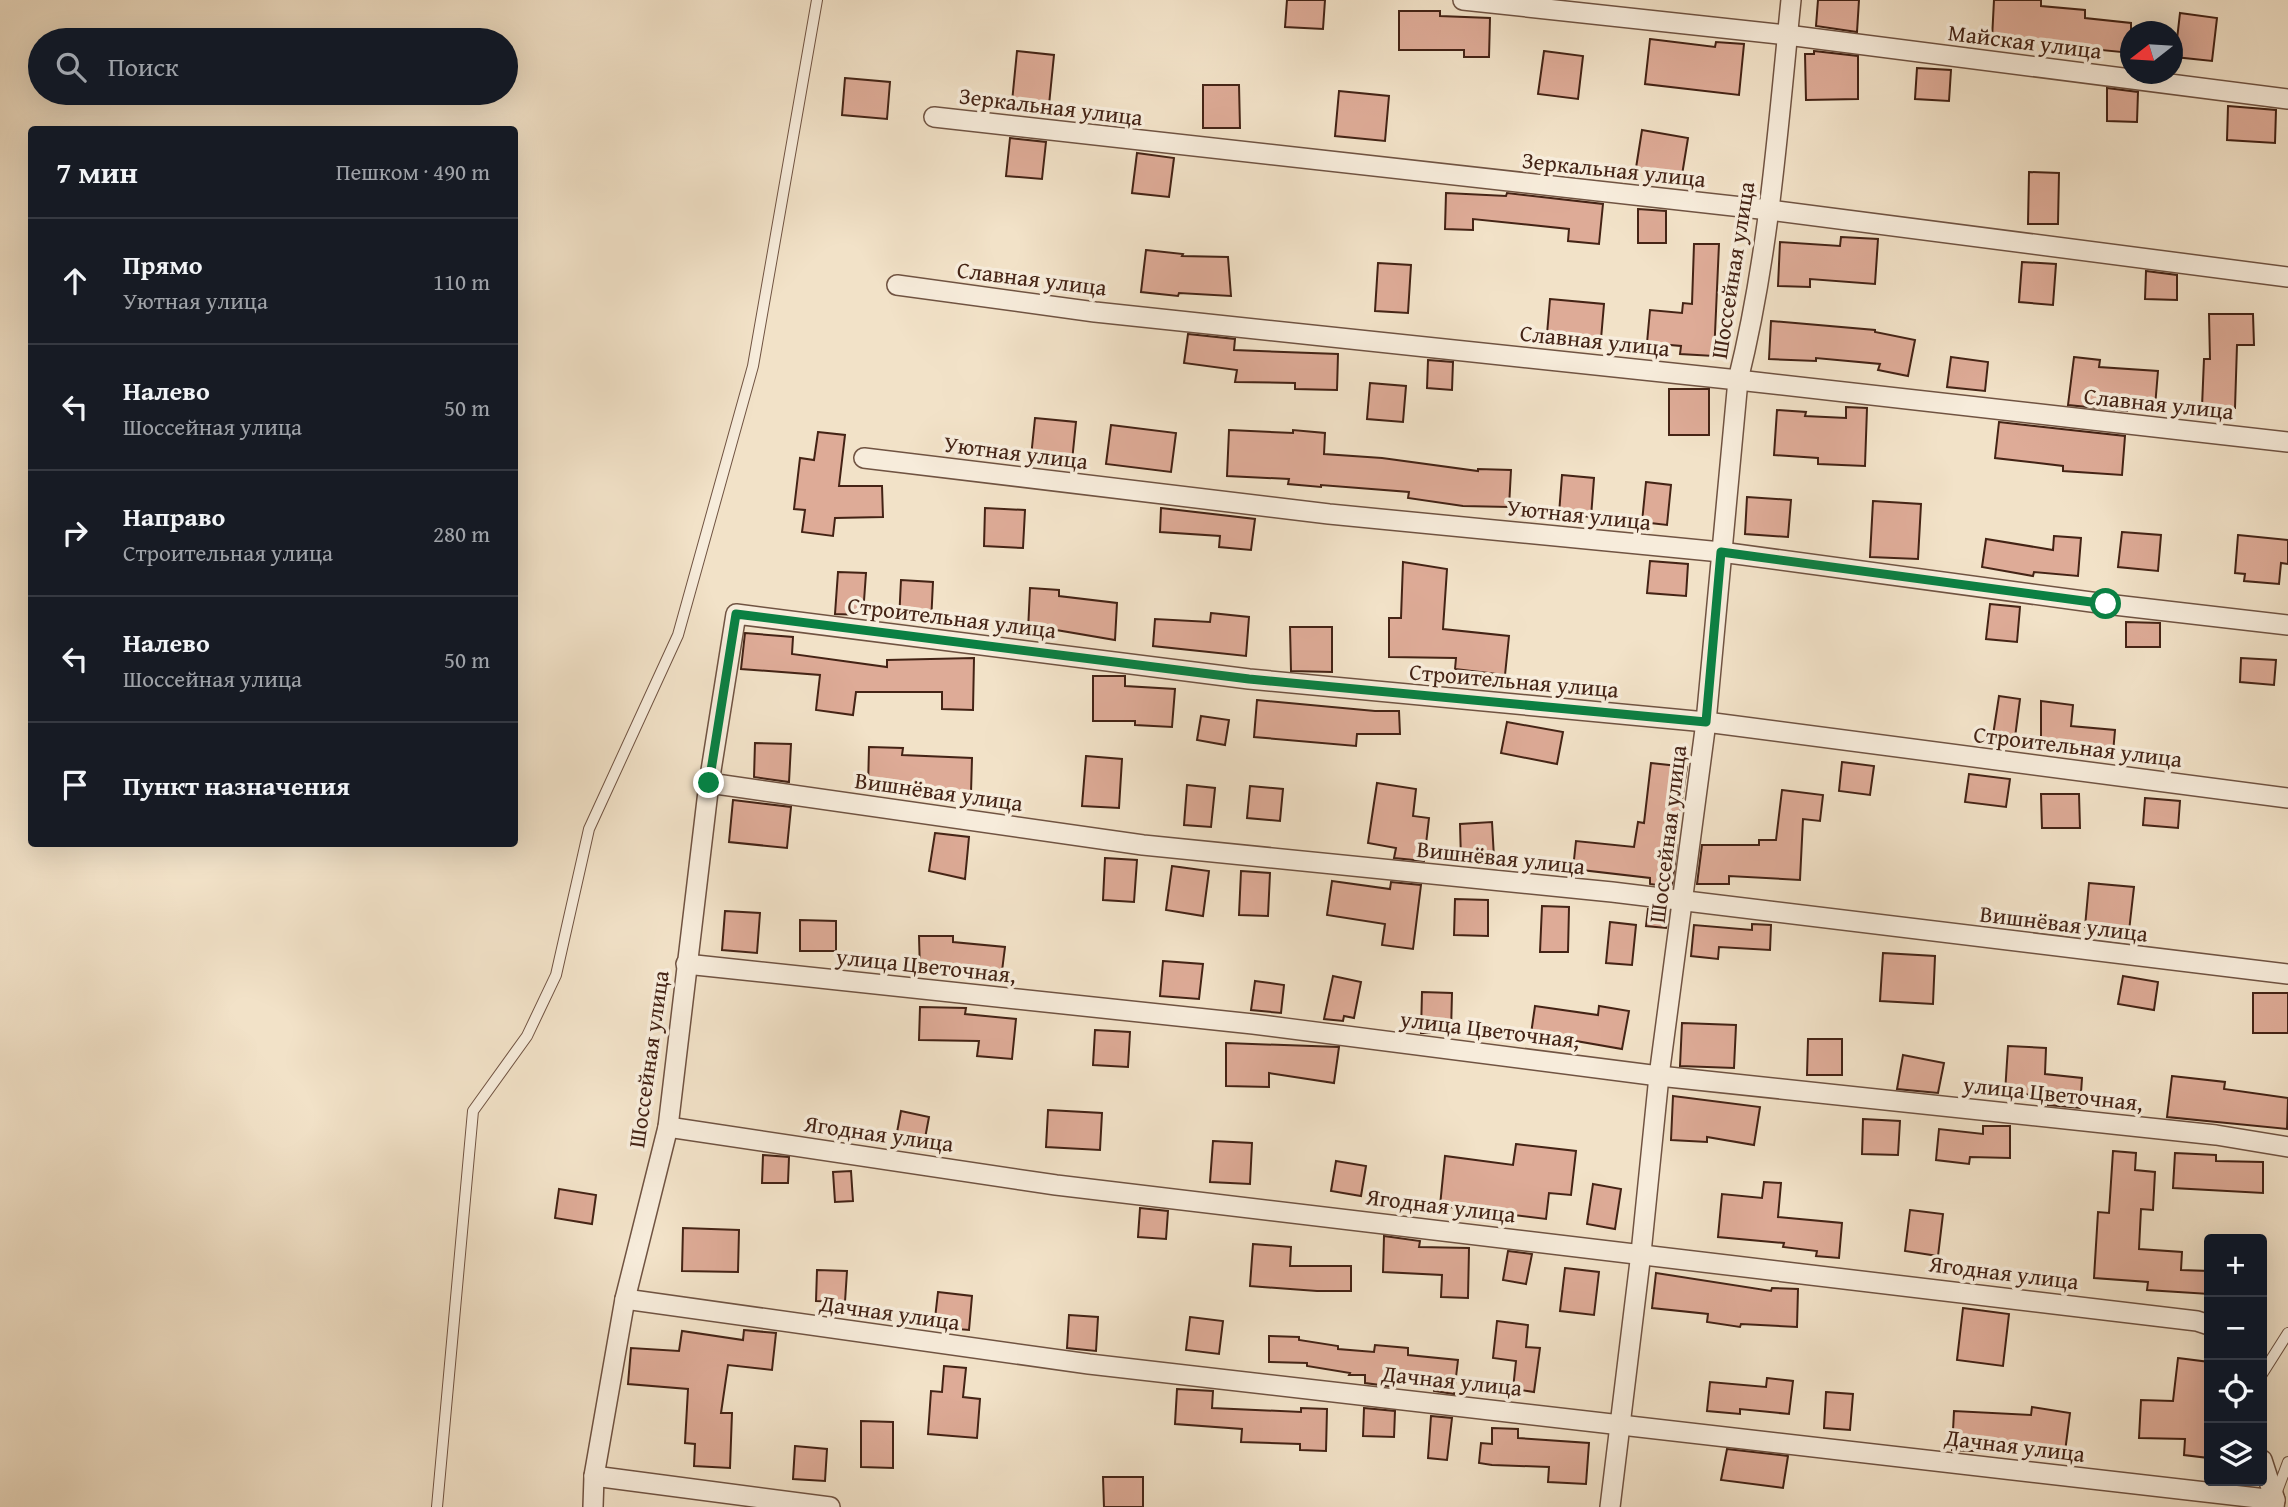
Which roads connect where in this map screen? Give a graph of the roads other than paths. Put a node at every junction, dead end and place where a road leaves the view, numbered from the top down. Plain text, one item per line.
1 (817, 0) edge
2 (1464, 0) edge
3 (1791, 0) edge
4 (1787, 35) junction
5 (2288, 99) edge
6 (934, 117) dead end
7 (1769, 210) junction
8 (2288, 277) edge
9 (897, 285) dead end
10 (1738, 380) junction
11 (2288, 442) edge
12 (864, 458) dead end
13 (1721, 552) junction
14 (736, 614) joint
15 (2288, 625) edge
16 (1706, 722) junction
17 (709, 783) junction
18 (2288, 798) edge
19 (1683, 903) junction
20 (685, 964) junction
21 (2288, 974) edge
22 (1659, 1076) junction
23 (668, 1126) junction
24 (2288, 1147) edge
25 (1641, 1253) junction
26 (625, 1299) junction
27 (2204, 1323) edge
28 (2288, 1333) edge
29 (2267, 1366) edge
30 (1621, 1423) junction
31 (2288, 1462) edge
32 (594, 1476) junction
33 (2267, 1478) edge
34 (2274, 1503) edge
35 (437, 1507) edge
36 (593, 1507) edge
37 (830, 1507) edge
38 (1610, 1507) edge

1 - 35 lane
2 - 4 street, Майская улица
3 - 4 street, Шоссейная улица
4 - 5 street, Майская улица
4 - 7 street, Шоссейная улица
6 - 7 street, Зеркальная улица
7 - 8 street, Зеркальная улица
7 - 10 street, Шоссейная улица
9 - 10 street, Славная улица
10 - 11 street, Славная улица
10 - 13 street, Шоссейная улица
12 - 13 street, Уютная улица
13 - 15 street, Уютная улица
13 - 16 street, Шоссейная улица
14 - 16 street, Строительная улица
14 - 17 street, Шоссейная улица
16 - 18 street, Строительная улица
16 - 19 street, Шоссейная улица
17 - 19 street, Вишнёвая улица
17 - 20 street, Шоссейная улица
19 - 21 street, Вишнёвая улица
19 - 22 street, Шоссейная улица
20 - 22 street, улица Цветочная,
20 - 23 street, Шоссейная улица
22 - 24 street, улица Цветочная,
22 - 25 street, Шоссейная улица
23 - 25 street, Ягодная улица
23 - 26 street, Шоссейная улица
25 - 27 street, Ягодная улица
25 - 30 street, Шоссейная улица
26 - 30 street, Дачная улица
26 - 32 street, Шоссейная улица
28 - 29 lane
30 - 34 street, Дачная улица
30 - 38 street, Шоссейная улица
31 - 34 lane
32 - 36 street, Шоссейная улица
32 - 37 street
33 - 34 street

